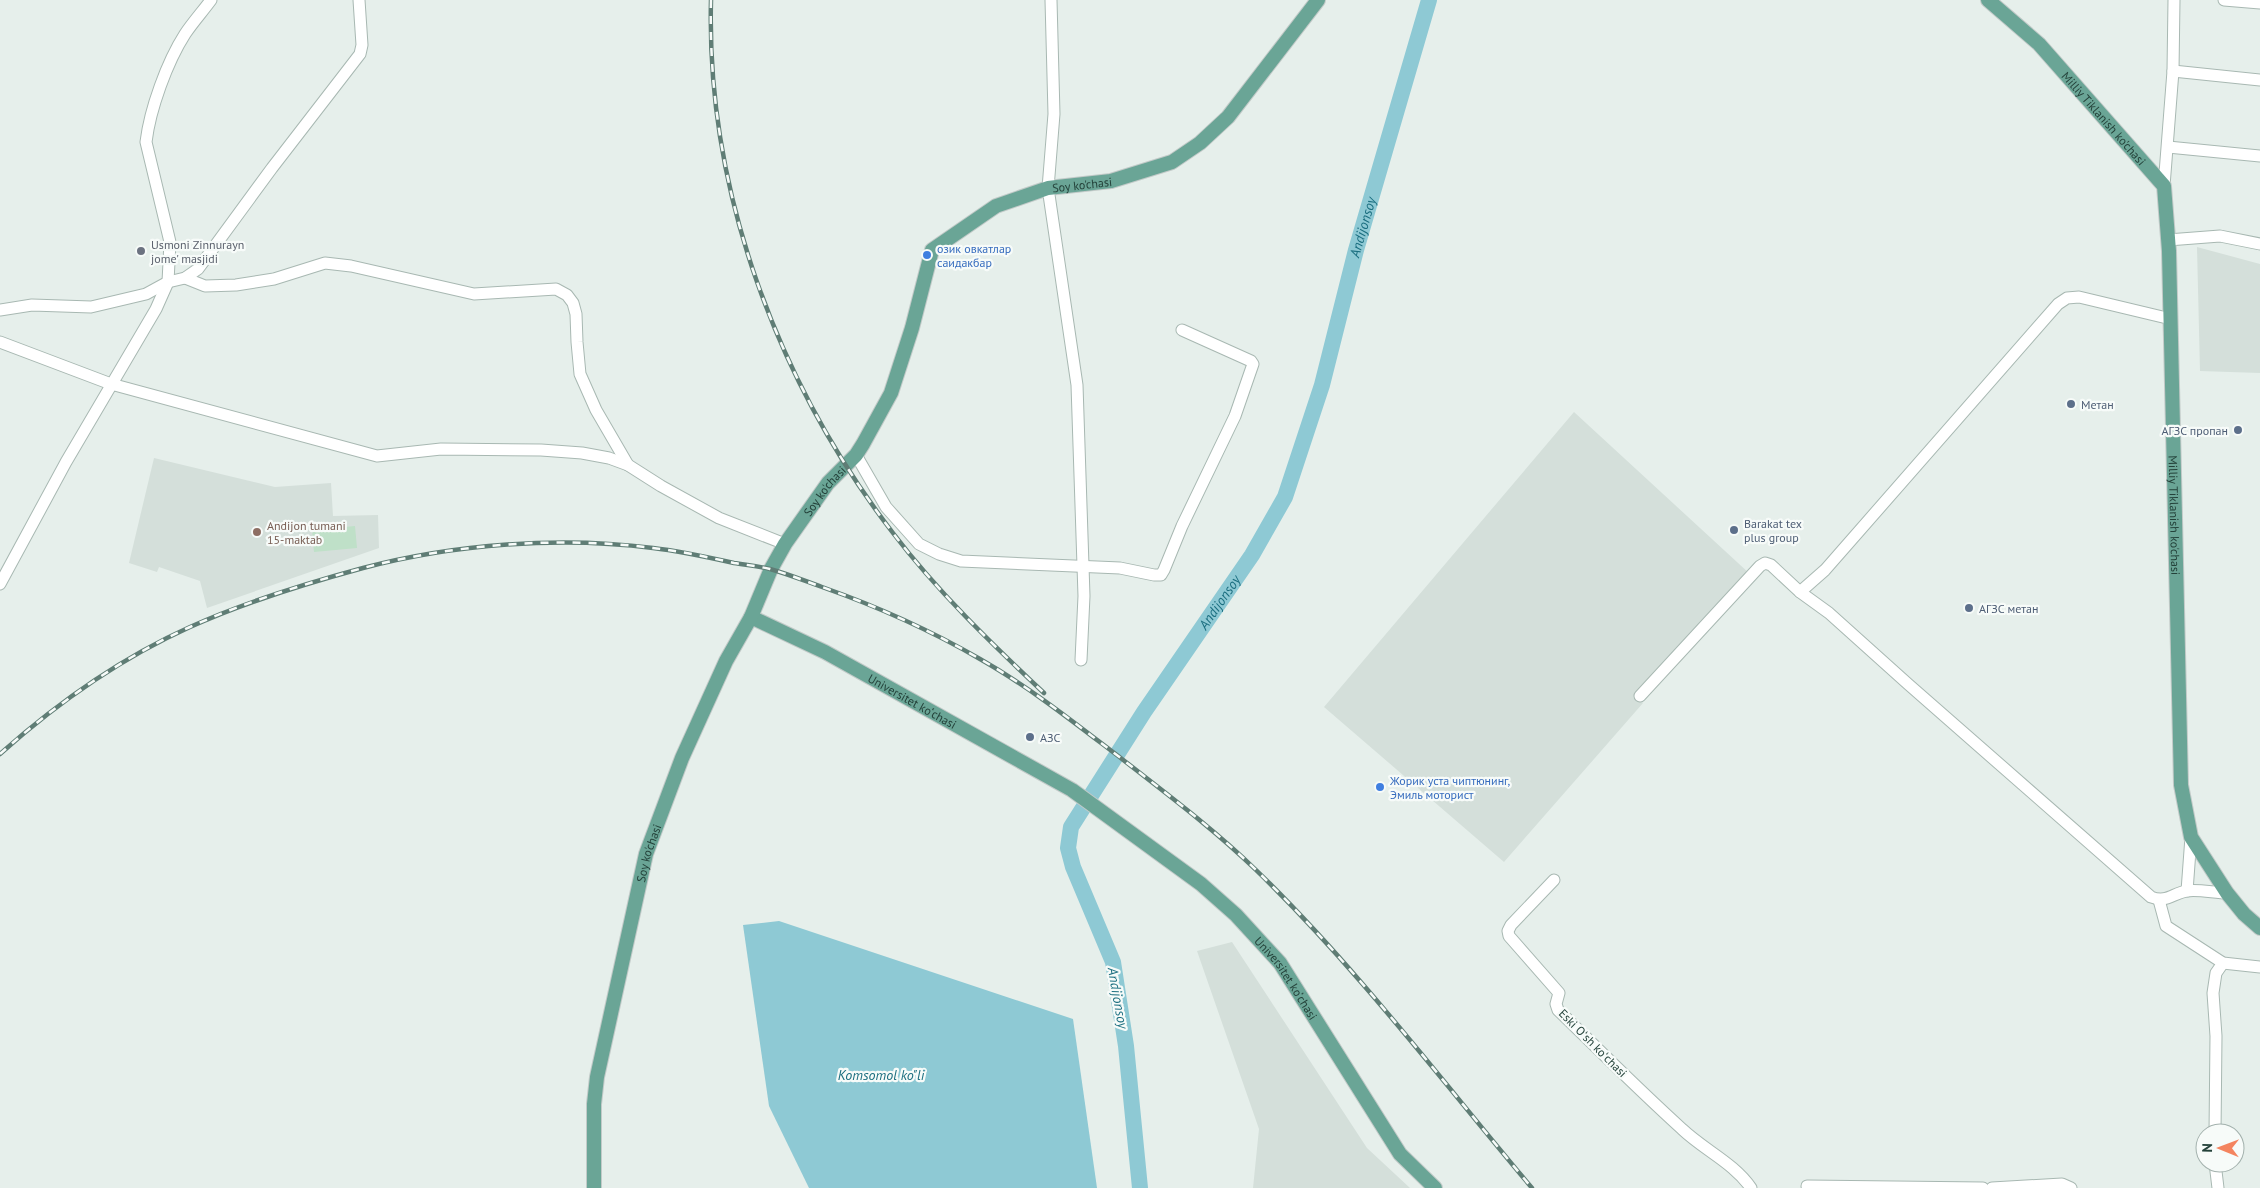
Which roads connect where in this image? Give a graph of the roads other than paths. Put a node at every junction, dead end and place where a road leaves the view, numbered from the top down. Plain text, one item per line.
1 (211, 0) edge
2 (359, 0) edge
3 (1051, 0) edge
4 (1318, 0) edge
5 (1988, 0) edge
6 (2174, 0) edge
7 (2224, 0) edge
8 (2260, 4) edge
9 (2173, 71) junction
10 (2260, 80) edge
11 (2168, 146) junction
12 (2260, 156) edge
13 (2164, 186) junction
14 (1048, 188) junction
15 (2168, 240) junction
16 (2260, 244) edge
17 (185, 278) junction
18 (168, 282) junction
19 (0, 310) edge
20 (2171, 319) junction
21 (1182, 330) dead end
22 (0, 342) edge
23 (111, 384) junction
24 (856, 455) junction
25 (628, 465) junction
26 (785, 544) junction
27 (1083, 567) junction
28 (0, 584) edge
29 (1800, 592) junction
30 (751, 617) junction
31 (1081, 660) dead end
32 (1640, 696) dead end
33 (2191, 837) junction
34 (1554, 880) dead end
35 (2187, 891) junction
36 (2227, 894) junction
37 (2159, 900) junction
38 (2260, 928) edge
39 (2223, 963) junction
40 (2260, 967) edge
41 (2215, 1123) edge
42 (2216, 1173) edge
43 (1807, 1186) dead end
44 (594, 1188) edge
45 (1434, 1188) edge
46 (1751, 1188) edge
47 (1983, 1188) edge
48 (1992, 1188) edge
49 (2071, 1188) edge
50 (2218, 1188) edge

1 - 18 street
2 - 17 street
3 - 14 street
4 - 14 main road, Soy ko'chasi
5 - 13 main road, Milliy Tiklanish ko'chasi
6 - 9 street
7 - 8 street
9 - 10 street
9 - 11 street
11 - 12 street
11 - 13 street
13 - 15 main road, Milliy Tiklanish ko'chasi
14 - 24 main road, Soy ko'chasi
14 - 27 street
15 - 16 street
15 - 20 main road, Milliy Tiklanish ko'chasi
17 - 18 street
17 - 25 street
18 - 19 street
18 - 23 street
20 - 29 street
20 - 33 main road, Milliy Tiklanish ko'chasi
21 - 27 street
22 - 23 street
23 - 25 street
23 - 28 street
24 - 26 main road, Soy ko'chasi
24 - 27 street
25 - 26 street
26 - 30 main road, Soy ko'chasi
27 - 31 street
29 - 32 street
29 - 37 street
30 - 44 main road, Soy ko'chasi
30 - 45 main road, Universitet kо‘chasi
33 - 35 street
33 - 36 main road, Milliy Tiklanish ko'chasi
34 - 46 street, Eski Oʻsh koʻchasi
35 - 36 street
35 - 37 street
36 - 38 main road, Milliy Tiklanish ko'chasi
37 - 39 street
39 - 40 street
39 - 41 street
42 - 50 street
43 - 47 street
48 - 49 street

